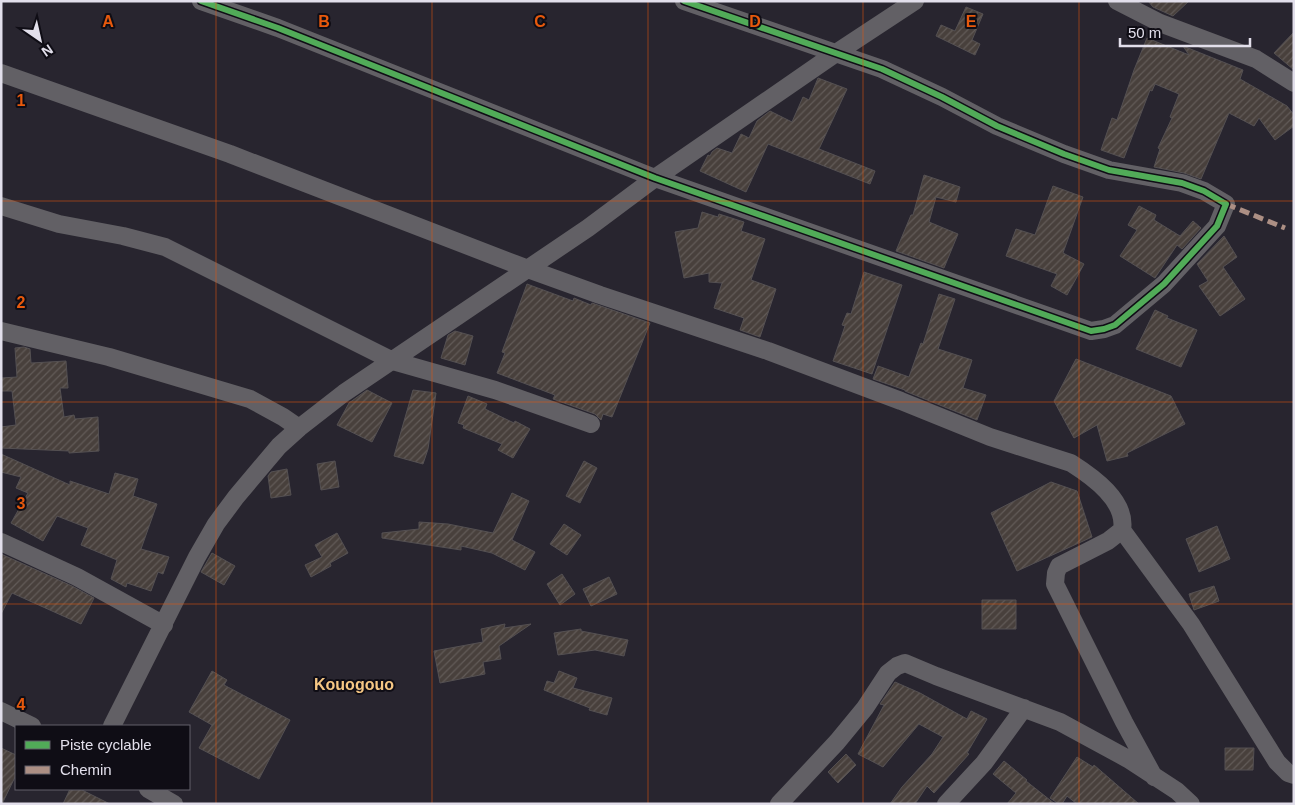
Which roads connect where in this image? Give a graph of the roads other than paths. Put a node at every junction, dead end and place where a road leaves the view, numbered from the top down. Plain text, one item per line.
1 (201, 1) edge
2 (684, 1) edge
3 (915, 1) edge
4 (1117, 1) edge
5 (836, 53) junction
6 (1, 73) edge
7 (1294, 83) edge
8 (655, 178) junction
9 (1, 206) edge
10 (528, 269) junction
11 (1, 331) edge
12 (393, 361) junction
13 (591, 424) dead end
14 (299, 428) junction
15 (1122, 530) junction
16 (1, 542) edge
17 (164, 624) junction
18 (1024, 708) junction
19 (1, 711) edge
20 (30, 725) edge
21 (113, 725) edge
22 (1294, 775) edge
23 (1154, 777) junction
24 (150, 790) edge
25 (174, 804) edge
26 (779, 804) edge
27 (946, 804) edge
28 (1191, 804) edge

1 - 8 street
2 - 5 street
3 - 5 street
4 - 7 street
5 - 8 street
5 - 8 street
6 - 10 street
8 - 10 street
9 - 12 street
10 - 12 street
10 - 15 street
11 - 14 street
12 - 13 street
12 - 14 street
14 - 17 street
15 - 22 street
15 - 23 street
16 - 17 street
17 - 21 street
18 - 23 street
18 - 26 street
18 - 27 street
19 - 20 street
23 - 28 street
24 - 25 street

